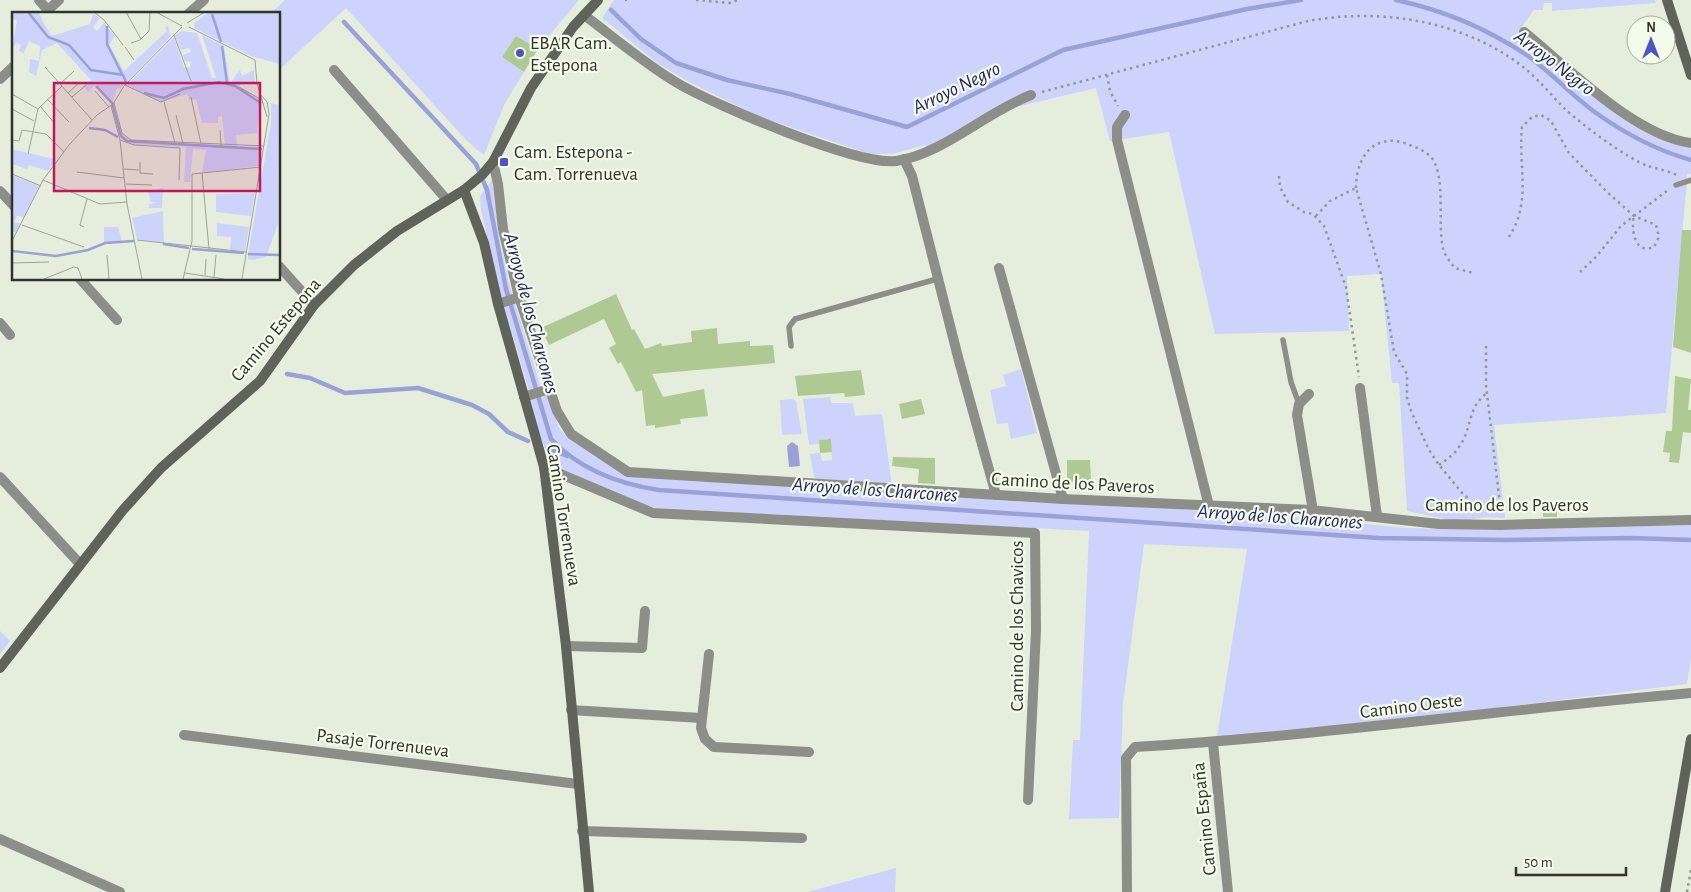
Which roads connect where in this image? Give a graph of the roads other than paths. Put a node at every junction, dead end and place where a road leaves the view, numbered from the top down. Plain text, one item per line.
1 (39, 0) edge
2 (59, 0) edge
3 (204, 0) edge
4 (598, 0) edge
5 (1668, 0) edge
6 (50, 12) edge
7 (190, 12) edge
8 (584, 14) junction
9 (1524, 32) dead end
10 (12, 68) edge
11 (334, 70) dead end
12 (1691, 75) edge
13 (0, 79) edge
14 (1031, 95) road end
15 (1124, 116) road end
16 (1691, 143) edge
17 (904, 159) junction
18 (491, 164) junction
19 (1689, 181) edge
20 (1676, 185) road end
21 (464, 190) junction
22 (0, 191) edge
23 (447, 200) junction
24 (12, 204) edge
25 (280, 267) edge
26 (999, 268) dead end
27 (937, 279) junction
28 (81, 280) edge
29 (509, 301) junction
30 (314, 305) junction
31 (118, 320) dead end
32 (0, 323) edge
33 (10, 335) dead end
34 (1283, 340) dead end
35 (792, 346) dead end
36 (1360, 388) road end
37 (546, 390) junction
38 (1309, 394) dead end
39 (527, 396) junction
40 (1299, 404) junction
41 (544, 467) junction
42 (0, 477) edge
43 (996, 495) junction
44 (1063, 499) junction
45 (1209, 506) junction
46 (1313, 511) junction
47 (1377, 516) junction
48 (1691, 520) edge
49 (74, 558) junction
50 (645, 611) dead end
51 (566, 646) junction
52 (709, 654) dead end
53 (0, 668) edge
54 (1691, 693) edge
55 (571, 710) junction
56 (701, 718) junction
57 (184, 735) dead end
58 (1691, 739) edge
59 (1213, 743) junction
60 (810, 752) dead end
61 (578, 784) junction
62 (1028, 800) dead end
63 (582, 831) junction
64 (802, 838) dead end
65 (0, 839) edge
66 (120, 892) edge
67 (589, 892) edge
68 (1127, 892) edge
69 (1228, 892) edge
70 (1666, 892) edge

1 - 6 street
2 - 6 street
3 - 7 street
4 - 8 main road, Camino Estepona
5 - 12 main road
8 - 17 street
8 - 18 main road, Camino Estepona
9 - 16 street
10 - 13 street
11 - 23 street
14 - 17 street
15 - 45 street
17 - 27 street
18 - 21 main road, Camino Estepona
18 - 29 street, Camino de los Paveros
19 - 20 lane
21 - 23 main road, Camino Estepona
21 - 29 main road, Camino Torrenueva
22 - 24 street
23 - 30 main road, Camino Estepona
25 - 30 street
26 - 44 street
27 - 35 lane
27 - 43 street
28 - 31 street
29 - 37 street, Camino de los Paveros
29 - 39 main road, Camino Torrenueva
30 - 49 main road, Camino Estepona
32 - 33 street
34 - 40 lane
36 - 47 street
37 - 39 street
37 - 43 street, Camino de los Paveros
38 - 40 street
39 - 41 main road, Camino Torrenueva
40 - 46 street
41 - 51 main road, Camino Torrenueva
41 - 62 street, Camino de los Chavicos
42 - 49 street
43 - 44 street, Camino de los Paveros
44 - 45 street, Camino de los Paveros
45 - 46 street, Camino de los Paveros
46 - 47 street, Camino de los Paveros
47 - 48 street, Camino de los Paveros
49 - 53 main road, Camino Estepona
50 - 51 street
51 - 55 main road, Camino Torrenueva
52 - 56 street
54 - 59 street, Camino Oeste
55 - 56 street
55 - 61 main road, Camino Torrenueva
56 - 60 street
57 - 61 street, Pasaje Torrenueva
58 - 70 main road
59 - 68 street, Camino Oeste
59 - 69 street, Camino España
61 - 63 main road, Camino Torrenueva
63 - 64 street
63 - 67 main road, Camino Torrenueva
65 - 66 street

